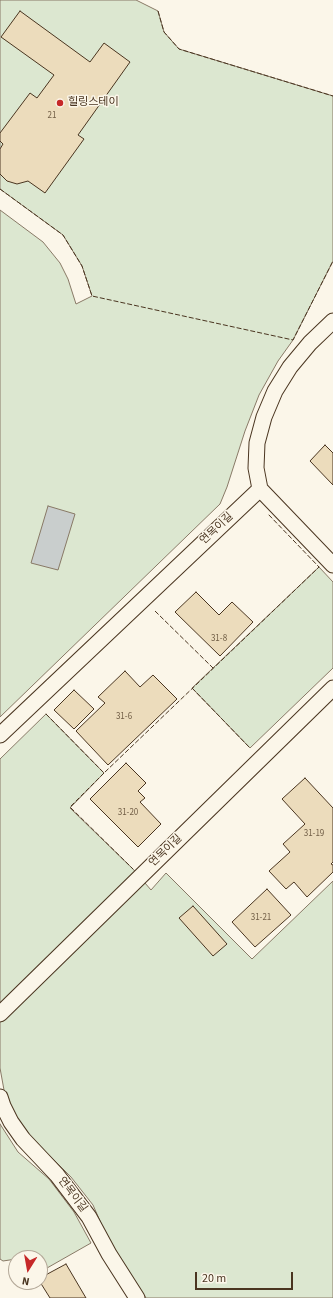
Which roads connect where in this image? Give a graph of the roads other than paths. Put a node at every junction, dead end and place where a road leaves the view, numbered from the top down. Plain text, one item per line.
1 (333, 321) edge
2 (260, 488) junction
3 (333, 565) edge
4 (333, 688) edge
5 (0, 735) edge
6 (0, 1014) edge
7 (0, 1097) edge
8 (137, 1298) edge

1 - 2 lane
2 - 3 lane
2 - 5 lane, 연목이길
4 - 6 lane, 연목이길
7 - 8 lane, 연목이길

